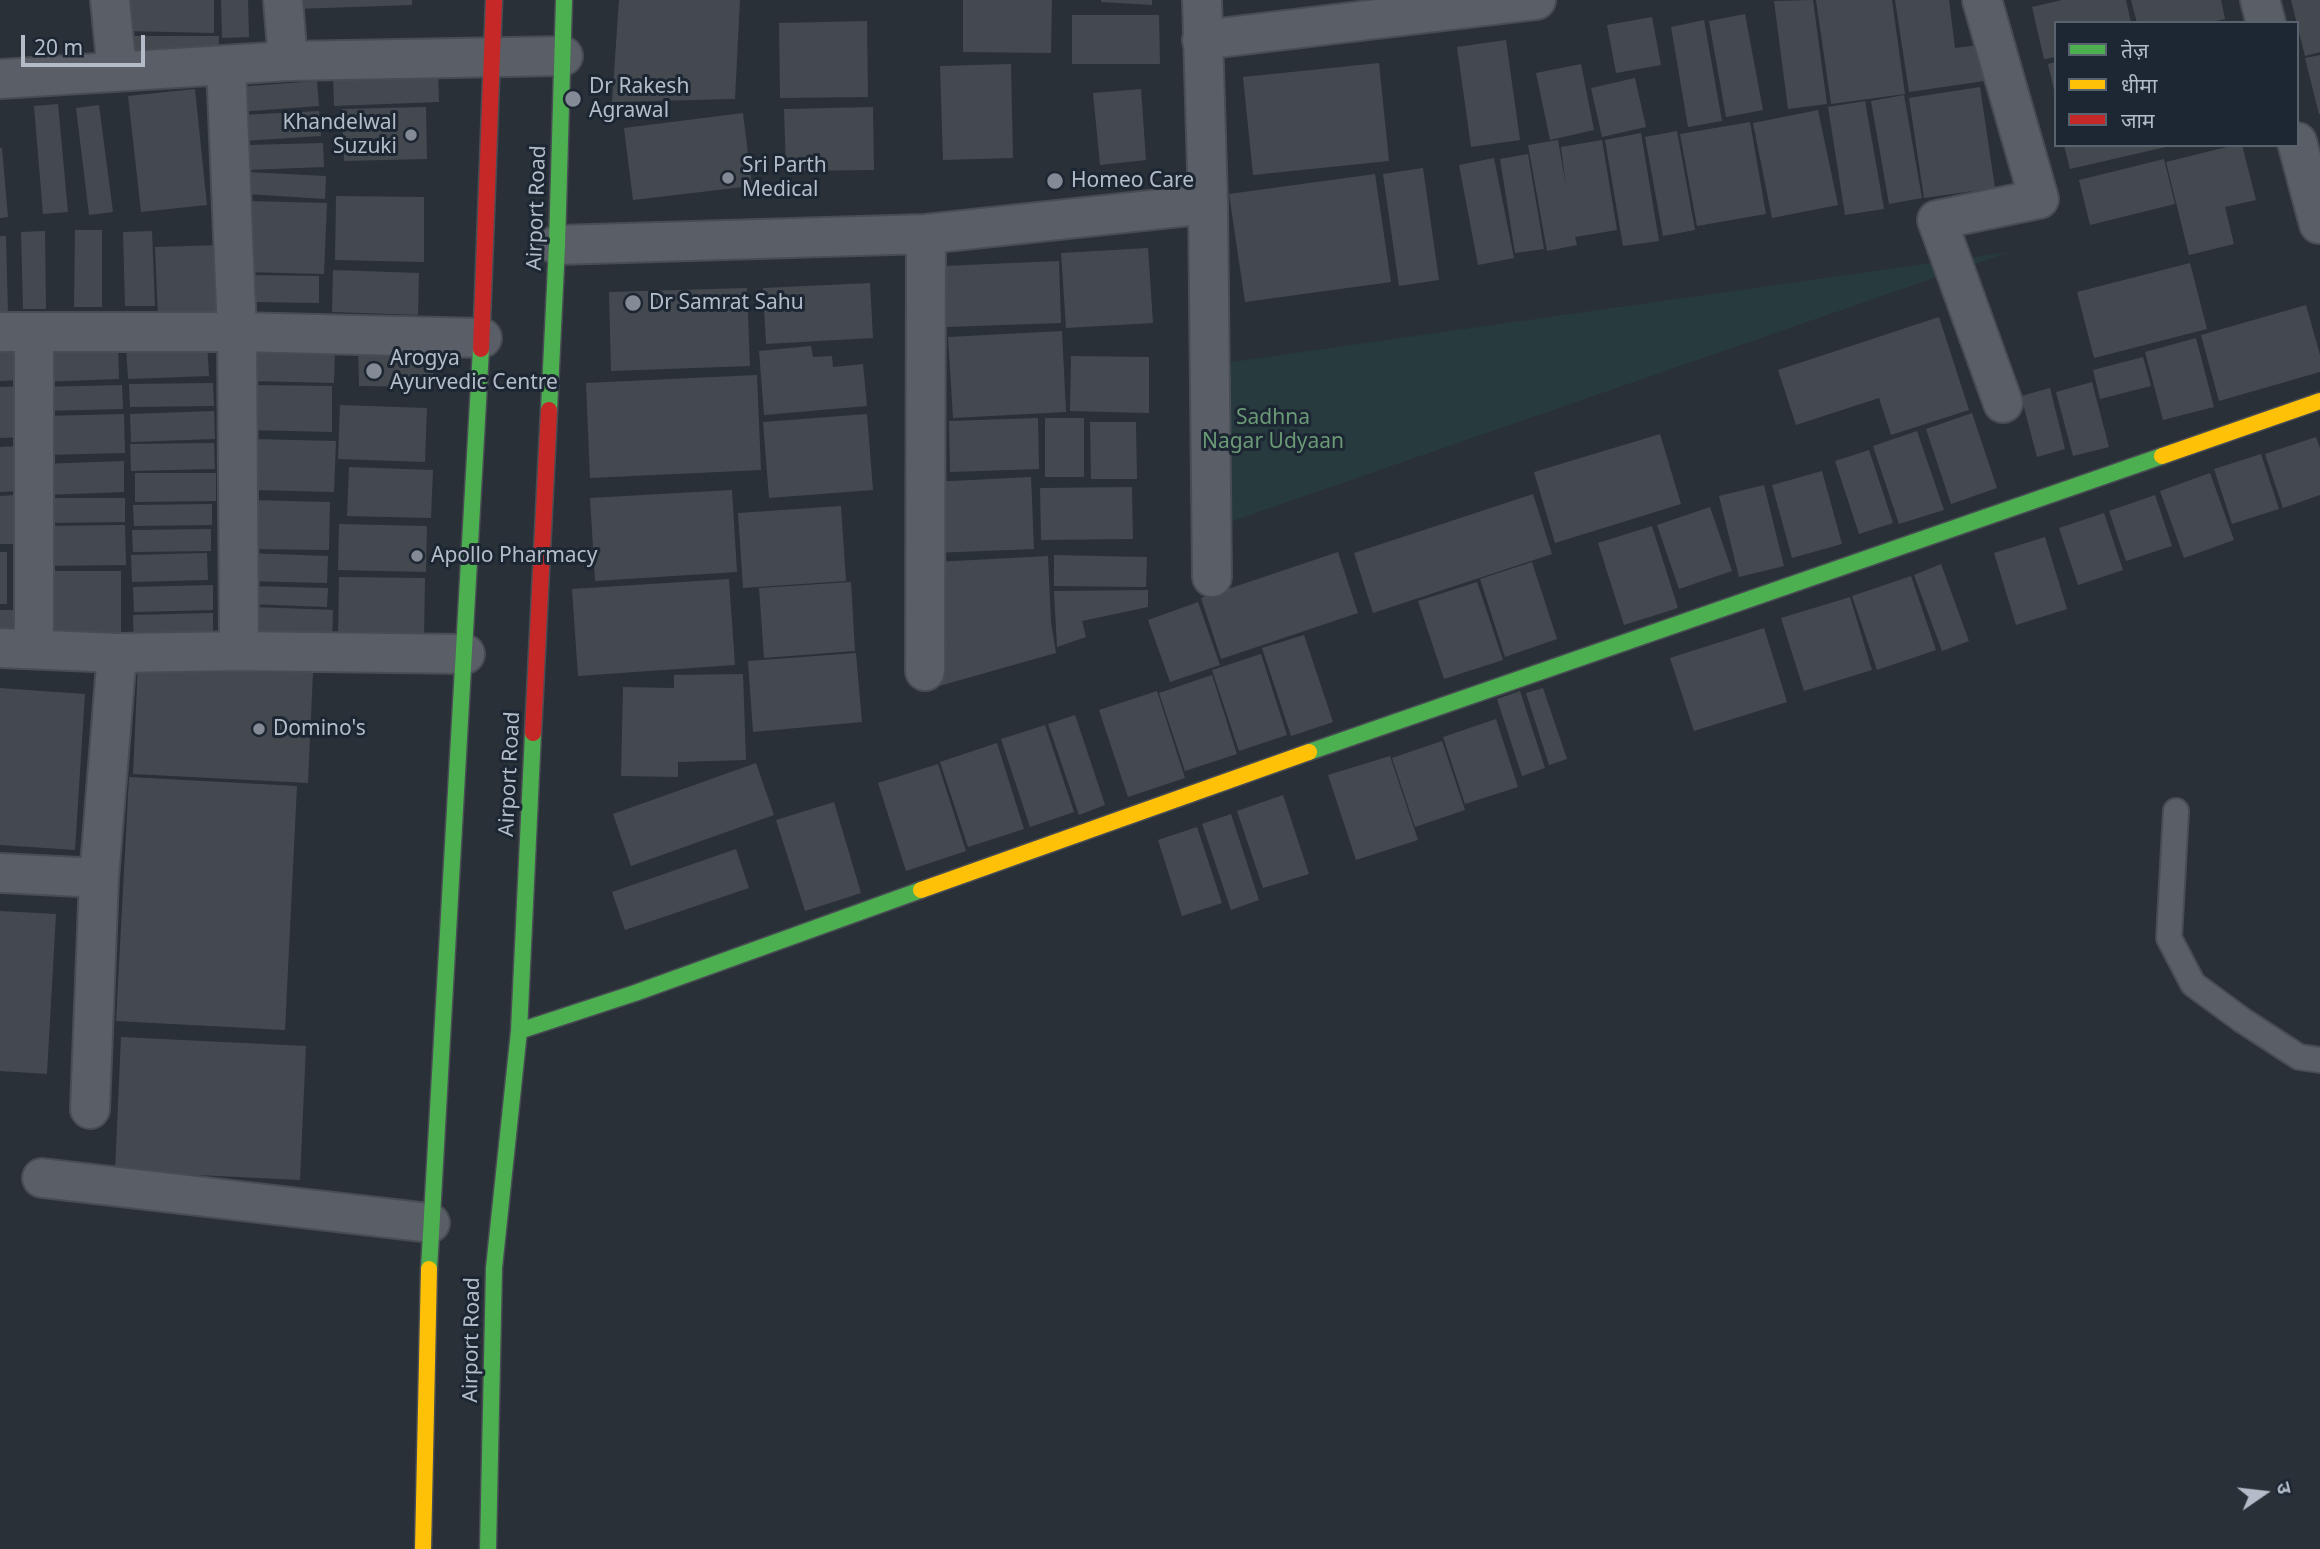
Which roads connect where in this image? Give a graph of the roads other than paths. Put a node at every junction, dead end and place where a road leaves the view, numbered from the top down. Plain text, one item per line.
1 (110, 0) edge
2 (283, 0) edge
3 (494, 0) edge
4 (564, 0) edge
5 (1202, 0) edge
6 (1536, 0) edge
7 (1982, 0) edge
8 (2260, 0) edge
9 (2265, 21) edge
10 (1202, 40) junction
11 (563, 56) junction
12 (493, 57) junction
13 (288, 61) junction
14 (226, 65) junction
15 (117, 70) junction
16 (0, 79) edge
17 (2298, 147) edge
18 (1208, 204) junction
19 (2319, 224) edge
20 (926, 234) junction
21 (557, 246) junction
22 (237, 332) junction
23 (17, 333) edge
24 (482, 338) junction
25 (2320, 401) edge
26 (2003, 403) dead end
27 (1212, 577) dead end
28 (17, 649) edge
29 (239, 652) junction
30 (117, 653) junction
31 (465, 654) junction
32 (925, 671) dead end
33 (2176, 811) dead end
34 (0, 873) edge
35 (99, 878) junction
36 (519, 1031) junction
37 (2320, 1060) edge
38 (90, 1109) dead end
39 (42, 1178) dead end
40 (430, 1223) junction
41 (423, 1549) edge
42 (488, 1549) edge

1 - 15 street
2 - 13 street
3 - 12 main road, Airport Road
4 - 11 main road, Airport Road
5 - 10 street
6 - 10 street
7 - 26 street
8 - 9 street
10 - 18 street
11 - 12 street
11 - 21 main road, Airport Road
12 - 13 street
12 - 24 main road, Airport Road
13 - 14 street
14 - 15 street
14 - 22 street
15 - 16 street
17 - 19 street
18 - 20 street
18 - 27 street
20 - 21 street
20 - 32 street
21 - 36 main road, Airport Road
22 - 23 street
22 - 24 street
22 - 29 street
23 - 28 street
24 - 31 main road, Airport Road
25 - 36 main road
28 - 30 street
29 - 30 street
29 - 31 street
30 - 35 street
31 - 40 main road, Airport Road
33 - 37 lane
34 - 35 street
35 - 38 street
36 - 42 main road, Airport Road
39 - 40 street
40 - 41 main road, Airport Road

